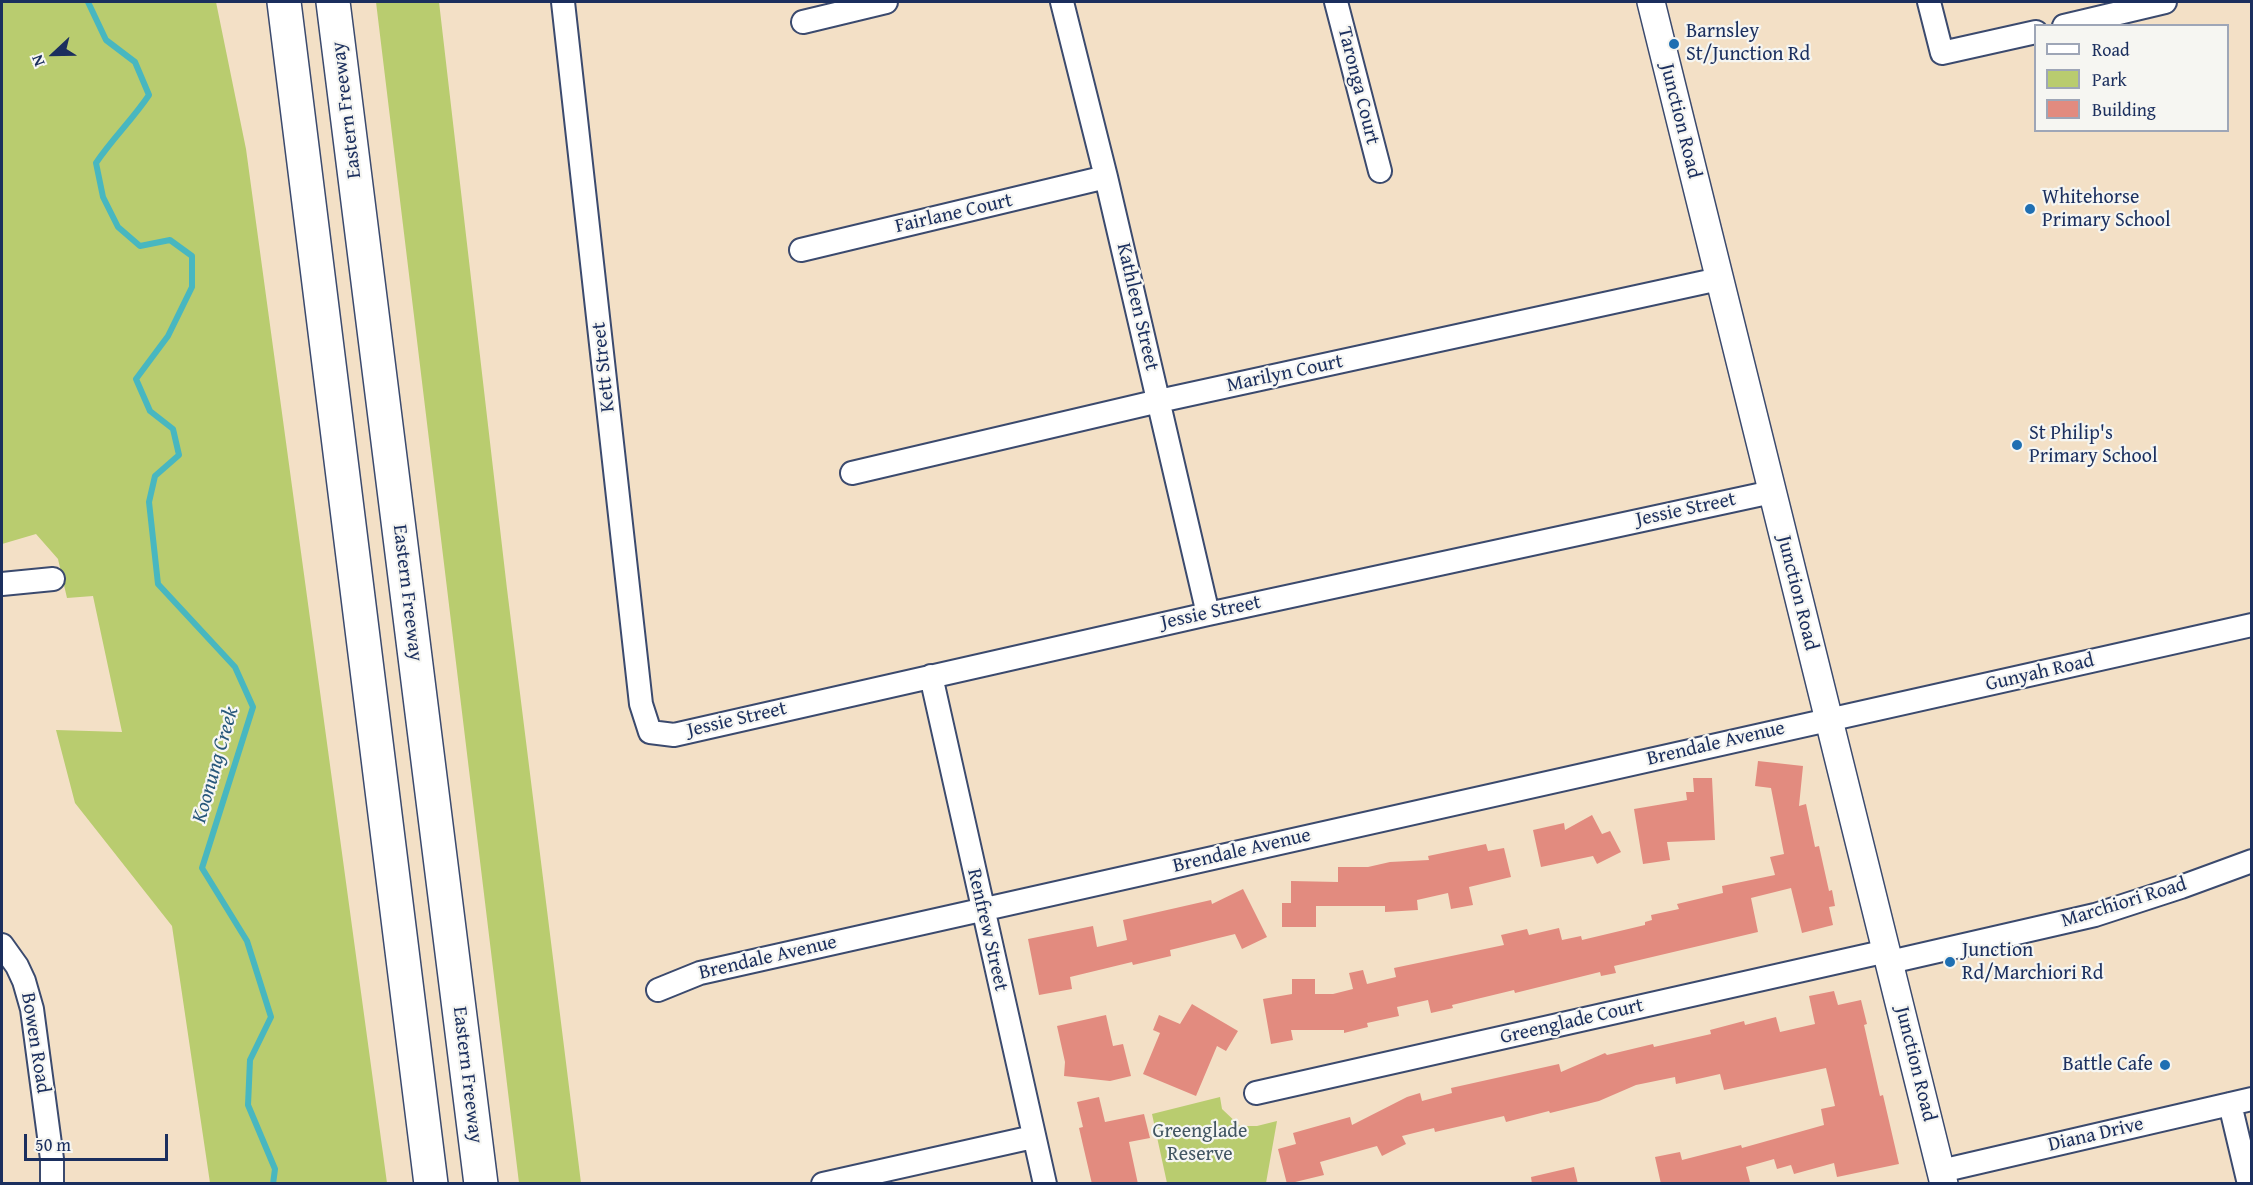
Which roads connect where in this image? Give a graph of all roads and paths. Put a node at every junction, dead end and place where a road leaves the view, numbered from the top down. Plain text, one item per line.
1 (279, 2) edge
2 (284, 2) edge
3 (563, 2) edge
4 (886, 2) edge
5 (1062, 2) edge
6 (1336, 2) edge
7 (1651, 2) edge
8 (1929, 2) edge
9 (2165, 2) edge
10 (334, 10) edge
11 (803, 22) dead end
12 (2072, 24) edge
13 (2034, 32) edge
14 (291, 51) junction
15 (1380, 171) dead end
16 (1106, 177) junction
17 (801, 250) dead end
18 (1719, 279) junction
19 (1159, 401) junction
20 (852, 473) dead end
21 (1772, 492) junction
22 (53, 579) dead end
23 (2, 584) edge
24 (1208, 614) junction
25 (2252, 625) edge
26 (931, 676) junction
27 (1829, 720) junction
28 (650, 732) joint
29 (2252, 861) edge
30 (982, 909) junction
31 (2, 945) edge
32 (1888, 956) junction
33 (658, 990) dead end
34 (1256, 1093) dead end
35 (2241, 1102) edge
36 (1034, 1137) junction
37 (1941, 1180) edge
38 (52, 1184) edge
39 (431, 1184) edge
40 (481, 1184) edge
41 (823, 1184) edge
42 (1045, 1184) edge
43 (2249, 1184) edge

1 - 14 highway
2 - 14 highway
3 - 28 street, Kett Street
4 - 11 street
5 - 16 street, Kathleen Street
6 - 15 street, Taronga Court
7 - 18 street, Junction Road
8 - 13 street
9 - 12 street
10 - 40 highway, Eastern Freeway
14 - 39 highway
16 - 17 street, Fairlane Court
16 - 19 street, Kathleen Street
18 - 19 street, Marilyn Court
18 - 21 street, Junction Road
19 - 20 street, Marilyn Court
19 - 24 street, Kathleen Street
21 - 24 street, Jessie Street
21 - 27 street, Junction Road
22 - 23 street
24 - 26 street, Jessie Street
25 - 27 street, Gunyah Road
26 - 28 street, Jessie Street
26 - 30 street, Renfrew Street
27 - 30 street, Brendale Avenue
27 - 32 street, Junction Road
29 - 32 street, Marchiori Road
30 - 33 street, Brendale Avenue
30 - 36 street, Renfrew Street
31 - 38 street, Bowen Road
32 - 34 street, Greenglade Court
32 - 37 street, Junction Road
35 - 37 street, Diana Drive
35 - 43 street
36 - 41 street
36 - 42 street, Renfrew Street

